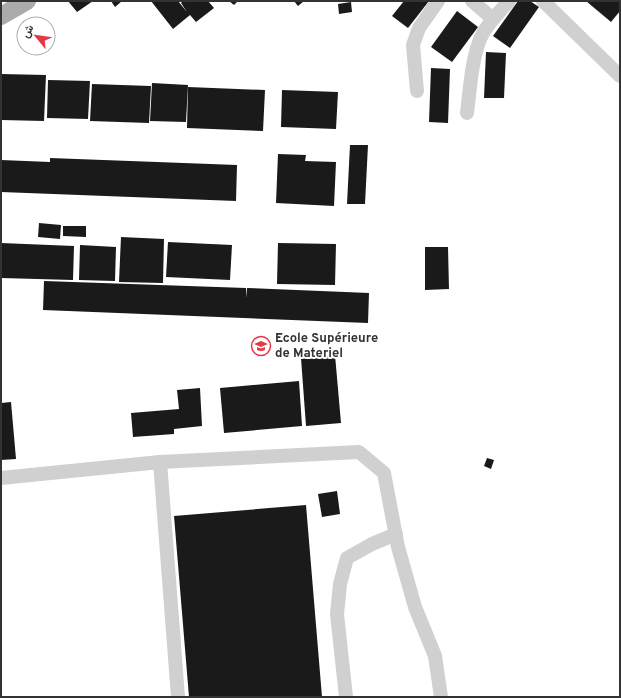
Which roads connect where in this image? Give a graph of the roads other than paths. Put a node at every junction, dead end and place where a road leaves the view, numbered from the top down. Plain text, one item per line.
1 (27, 1) edge
2 (438, 1) edge
3 (472, 1) edge
4 (509, 1) edge
5 (543, 1) edge
6 (2, 11) edge
7 (493, 19) junction
8 (620, 76) edge
9 (417, 92) dead end
10 (466, 112) dead end
11 (160, 462) junction
12 (1, 478) edge
13 (396, 534) junction
14 (178, 697) edge
15 (346, 697) edge
16 (441, 697) edge

1 - 6 main road
2 - 9 street
3 - 7 street
4 - 7 street
5 - 8 street
7 - 10 street
11 - 12 street
11 - 13 street
11 - 14 street
13 - 15 street
13 - 16 street

